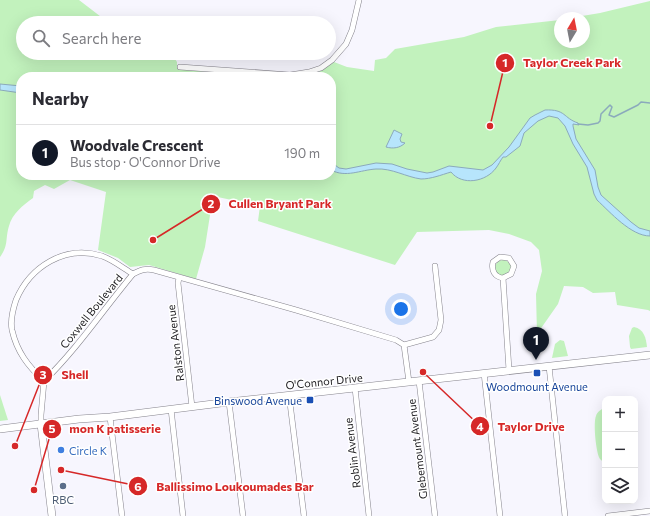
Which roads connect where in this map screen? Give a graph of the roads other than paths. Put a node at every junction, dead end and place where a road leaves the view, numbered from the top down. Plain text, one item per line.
1 (360, 0) edge
2 (336, 57) edge
3 (332, 60) edge
4 (180, 67) dead end
5 (249, 72) edge
6 (309, 72) edge
7 (435, 266) dead end
8 (133, 274) junction
9 (179, 278) junction
10 (504, 278) junction
11 (404, 345) junction
12 (650, 355) edge
13 (549, 366) junction
14 (509, 370) junction
15 (484, 373) junction
16 (44, 381) junction
17 (419, 381) junction
18 (409, 382) junction
19 (355, 388) junction
20 (289, 396) junction
21 (229, 402) junction
22 (192, 407) junction
23 (171, 409) junction
24 (110, 417) junction
25 (41, 424) junction
26 (0, 429) edge
27 (647, 513) edge
28 (52, 516) edge
29 (122, 516) edge
30 (183, 516) edge
31 (243, 516) edge
32 (304, 516) edge
33 (369, 516) edge
34 (435, 516) edge
35 (500, 516) edge
36 (565, 516) edge
37 (608, 516) edge

1 - 2 street
3 - 6 street
4 - 5 street
7 - 11 street
8 - 9 street
8 - 16 street, Coxwell Boulevard
8 - 16 street
9 - 11 street
9 - 22 street, Ralston Avenue
10 - 10 street
10 - 14 street
11 - 18 street
12 - 13 main road, O'Connor Drive
13 - 14 main road, O'Connor Drive
13 - 36 street
14 - 15 main road, O'Connor Drive
15 - 17 main road, O'Connor Drive
15 - 35 street
16 - 25 street
17 - 18 main road, O'Connor Drive
17 - 34 street, Glebemount Avenue
18 - 19 main road, O'Connor Drive
19 - 20 main road, O'Connor Drive
19 - 33 street, Roblin Avenue
20 - 21 main road, O'Connor Drive
20 - 32 street
21 - 22 main road, O'Connor Drive
21 - 31 street
22 - 23 main road, O'Connor Drive
23 - 24 main road, O'Connor Drive
23 - 30 street
24 - 25 main road, O'Connor Drive
24 - 29 street
25 - 26 main road, O'Connor Drive
25 - 28 main road
27 - 37 street

